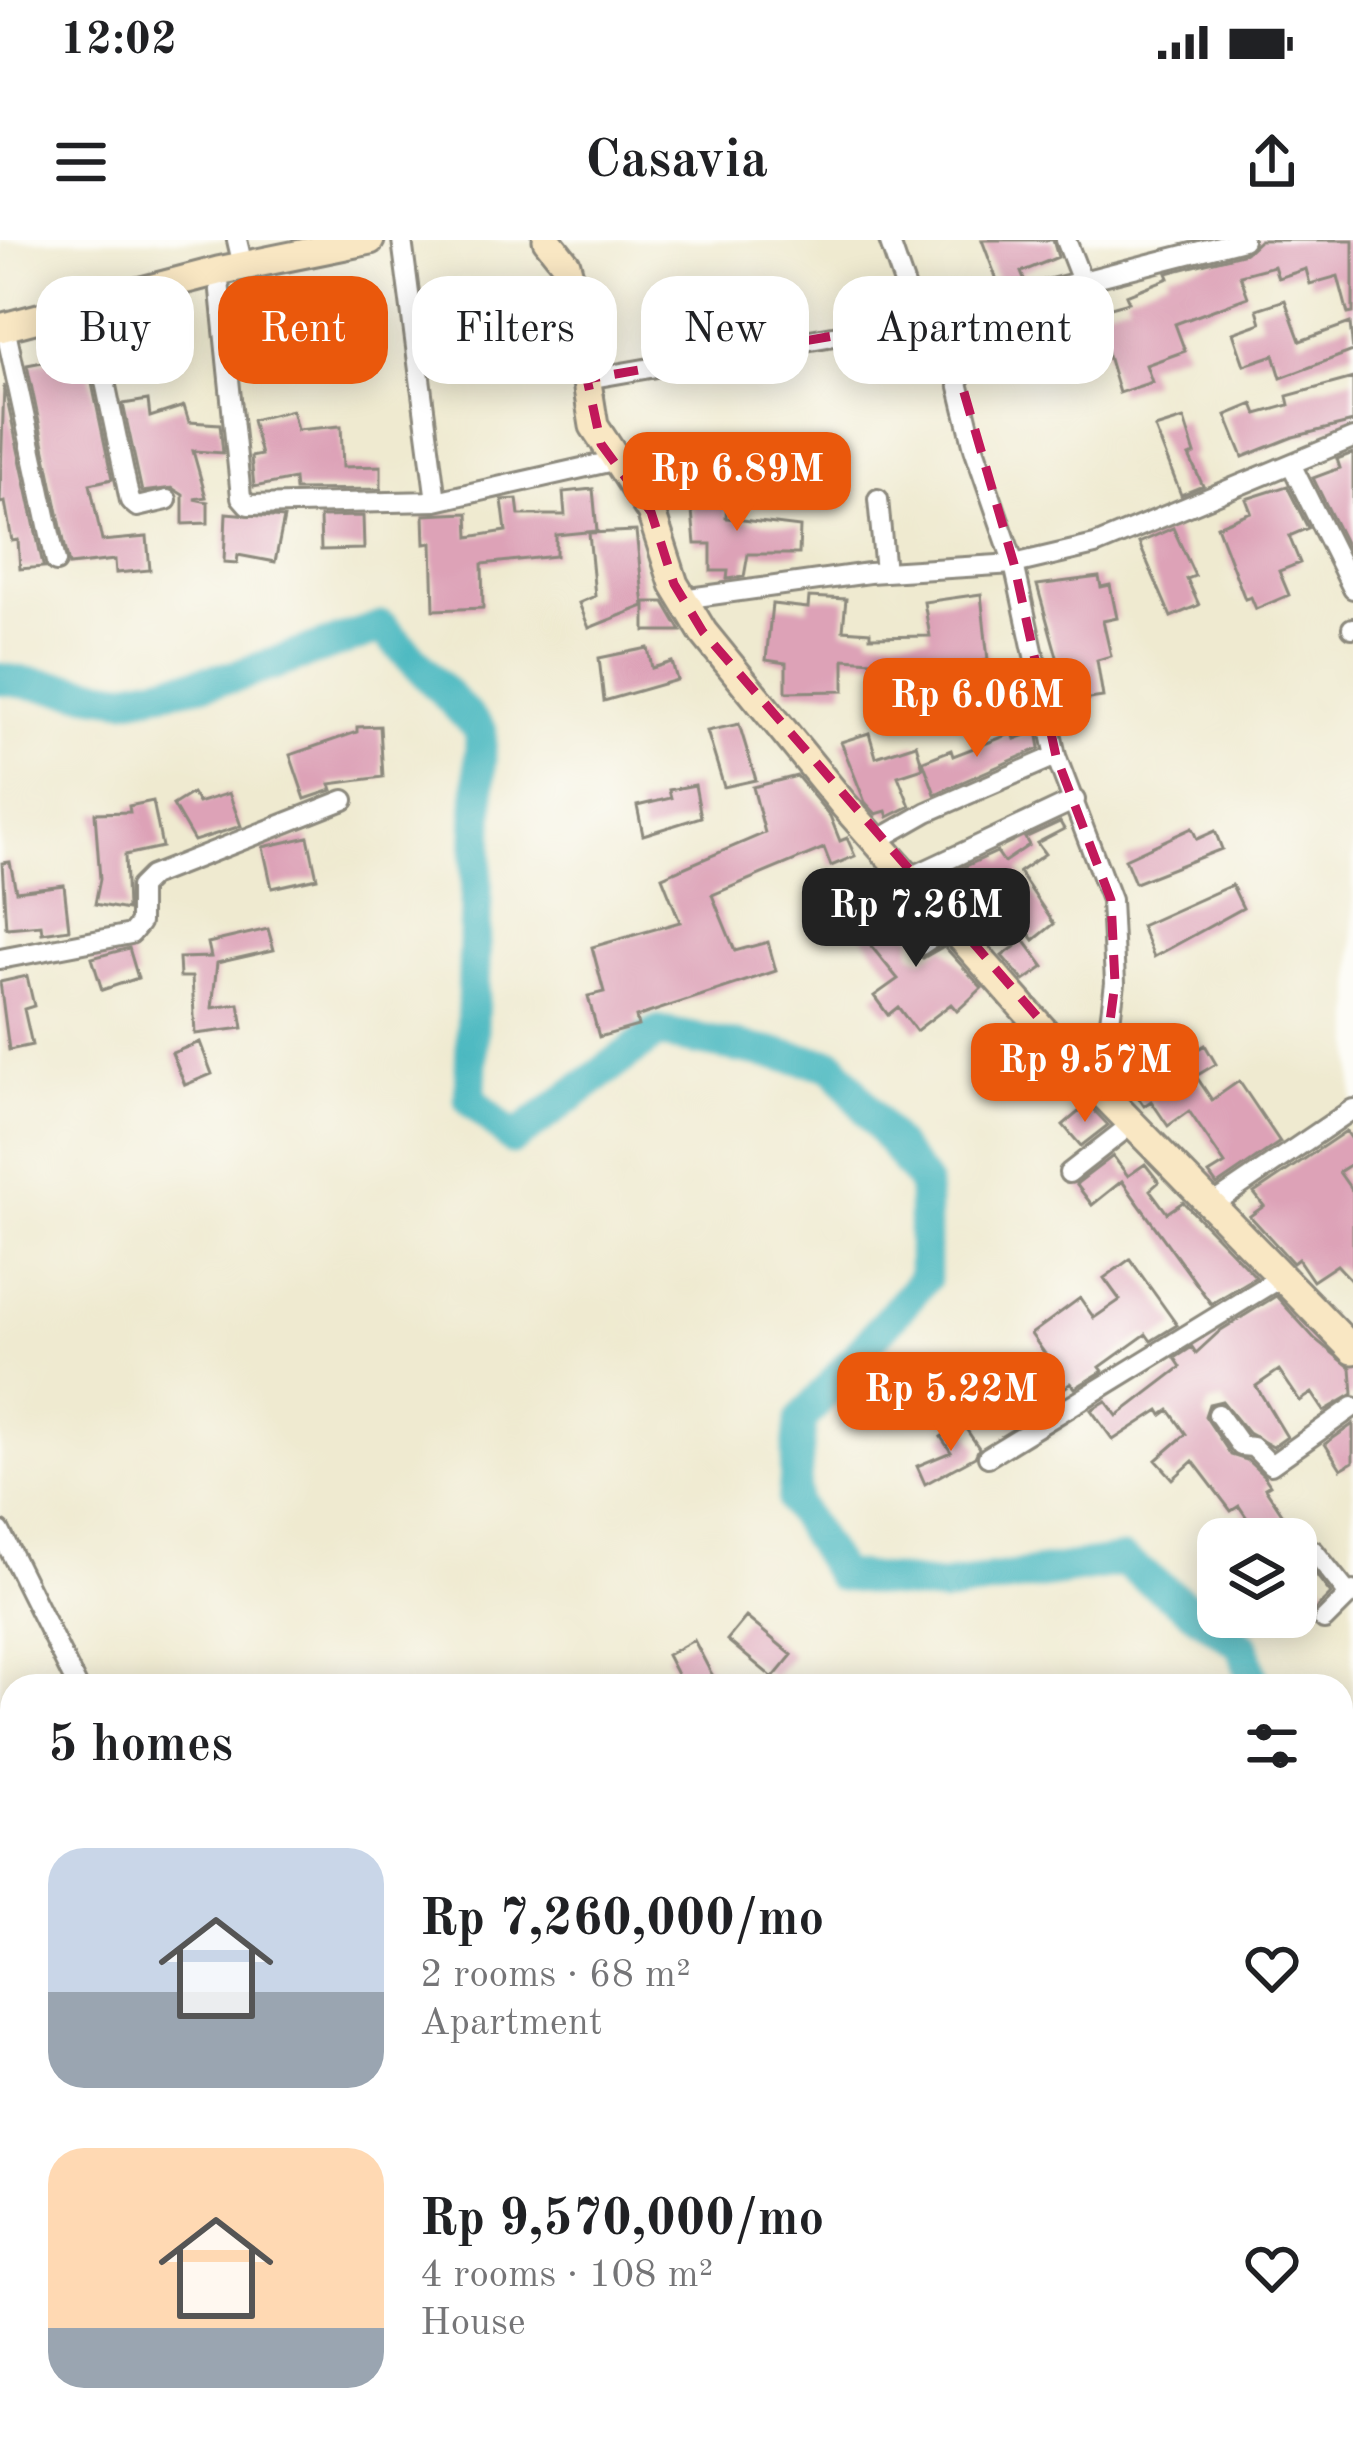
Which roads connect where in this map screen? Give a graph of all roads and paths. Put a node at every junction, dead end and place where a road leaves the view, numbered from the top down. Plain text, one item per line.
1 (370, 240) edge
2 (402, 240) edge
3 (547, 240) edge
4 (889, 240) edge
5 (1066, 240) edge
6 (1159, 240) edge
7 (1244, 240) edge
8 (233, 259) edge
9 (1165, 260) junction
10 (180, 276) edge
11 (568, 276) edge
12 (901, 276) edge
13 (1080, 276) edge
14 (1099, 276) edge
15 (36, 318) edge
16 (2, 327) edge
17 (833, 336) edge
18 (617, 374) edge
19 (106, 384) edge
20 (588, 384) edge
21 (958, 384) edge
22 (1353, 438) edge
23 (613, 461) junction
24 (1291, 464) junction
25 (878, 499) dead end
26 (167, 500) dead end
27 (436, 501) junction
28 (56, 562) dead end
29 (1015, 564) junction
30 (885, 572) junction
31 (1353, 589) edge
32 (682, 599) junction
33 (1056, 756) junction
34 (344, 800) dead end
35 (1075, 800) junction
36 (876, 841) junction
37 (909, 878) junction
38 (842, 923) dead end
39 (950, 925) junction
40 (921, 945) dead end
41 (0, 958) edge
42 (1101, 1090) junction
43 (1353, 1109) edge
44 (1133, 1123) junction
45 (1069, 1173) dead end
46 (1214, 1204) junction
47 (1282, 1276) junction
48 (1353, 1350) edge
49 (1353, 1407) edge
50 (1218, 1414) dead end
51 (988, 1456) dead end
52 (0, 1532) edge
53 (1317, 1554) edge
54 (1351, 1593) edge
55 (1324, 1620) dead end
56 (71, 1674) edge

1 - 8 street
2 - 27 street
3 - 11 street
4 - 12 street
5 - 13 street
6 - 9 street
7 - 9 street
8 - 10 street
8 - 27 street
9 - 14 street
15 - 16 street
16 - 28 street
17 - 18 street
19 - 26 street
20 - 23 street
21 - 29 street
22 - 24 street
23 - 27 street
23 - 32 street
24 - 29 street
24 - 31 street
25 - 30 street
29 - 30 street
29 - 33 street
30 - 32 street
32 - 36 street
33 - 35 street
33 - 36 street
34 - 41 street
35 - 37 street
35 - 42 street
36 - 37 street
37 - 38 street
37 - 39 street
39 - 40 street
39 - 42 street
42 - 44 street
43 - 46 street
44 - 45 street
44 - 46 street
46 - 47 street
47 - 48 street
47 - 51 street
49 - 50 street
52 - 56 street
53 - 54 street
54 - 55 street

